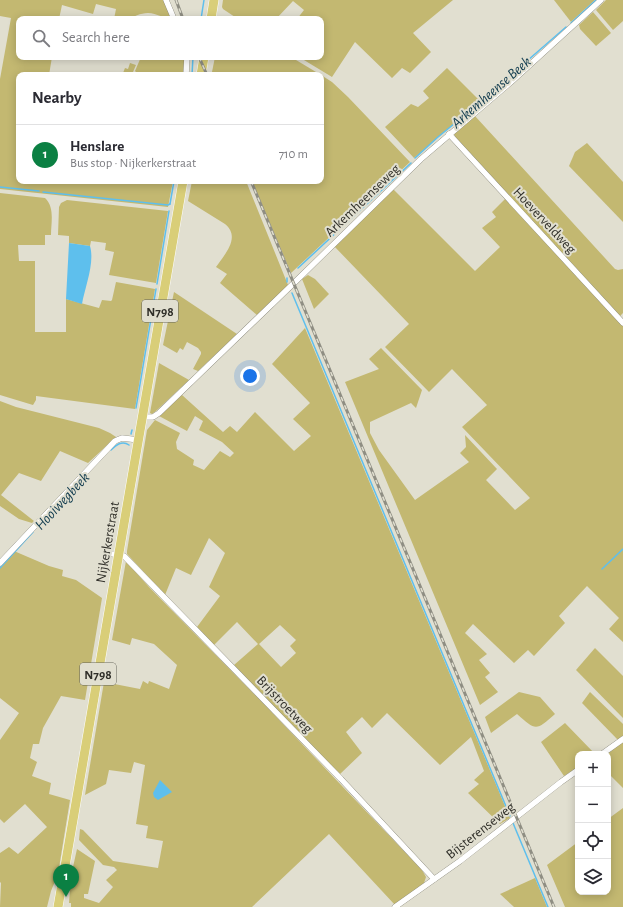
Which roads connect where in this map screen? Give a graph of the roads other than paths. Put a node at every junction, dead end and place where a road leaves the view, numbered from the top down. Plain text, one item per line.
1 (166, 0) edge
2 (601, 0) edge
3 (215, 6) edge
4 (173, 16) edge
5 (212, 16) edge
6 (187, 60) edge
7 (204, 60) edge
8 (186, 72) edge
9 (202, 72) edge
10 (449, 134) junction
11 (182, 184) edge
12 (623, 322) edge
13 (142, 417) junction
14 (139, 440) junction
15 (116, 554) junction
16 (0, 563) edge
17 (623, 739) edge
18 (606, 751) edge
19 (575, 772) edge
20 (434, 880) junction
21 (58, 907) edge
22 (395, 907) edge

1 - 4 street
2 - 10 street, Arkemheenseweg
3 - 5 main road
6 - 8 street
7 - 9 main road
10 - 12 street, Hoeverveldweg
10 - 13 street, Arkemheenseweg
11 - 13 main road, Nijkerkerstraat / N798
13 - 14 main road, Nijkerkerstraat / N798
14 - 15 main road, Nijkerkerstraat / N798
14 - 16 street
15 - 20 street, Brijstroetweg
15 - 21 main road, Nijkerkerstraat / N798
17 - 18 street
19 - 20 street, Bijsterenseweg
20 - 22 street, Bijsterenseweg

